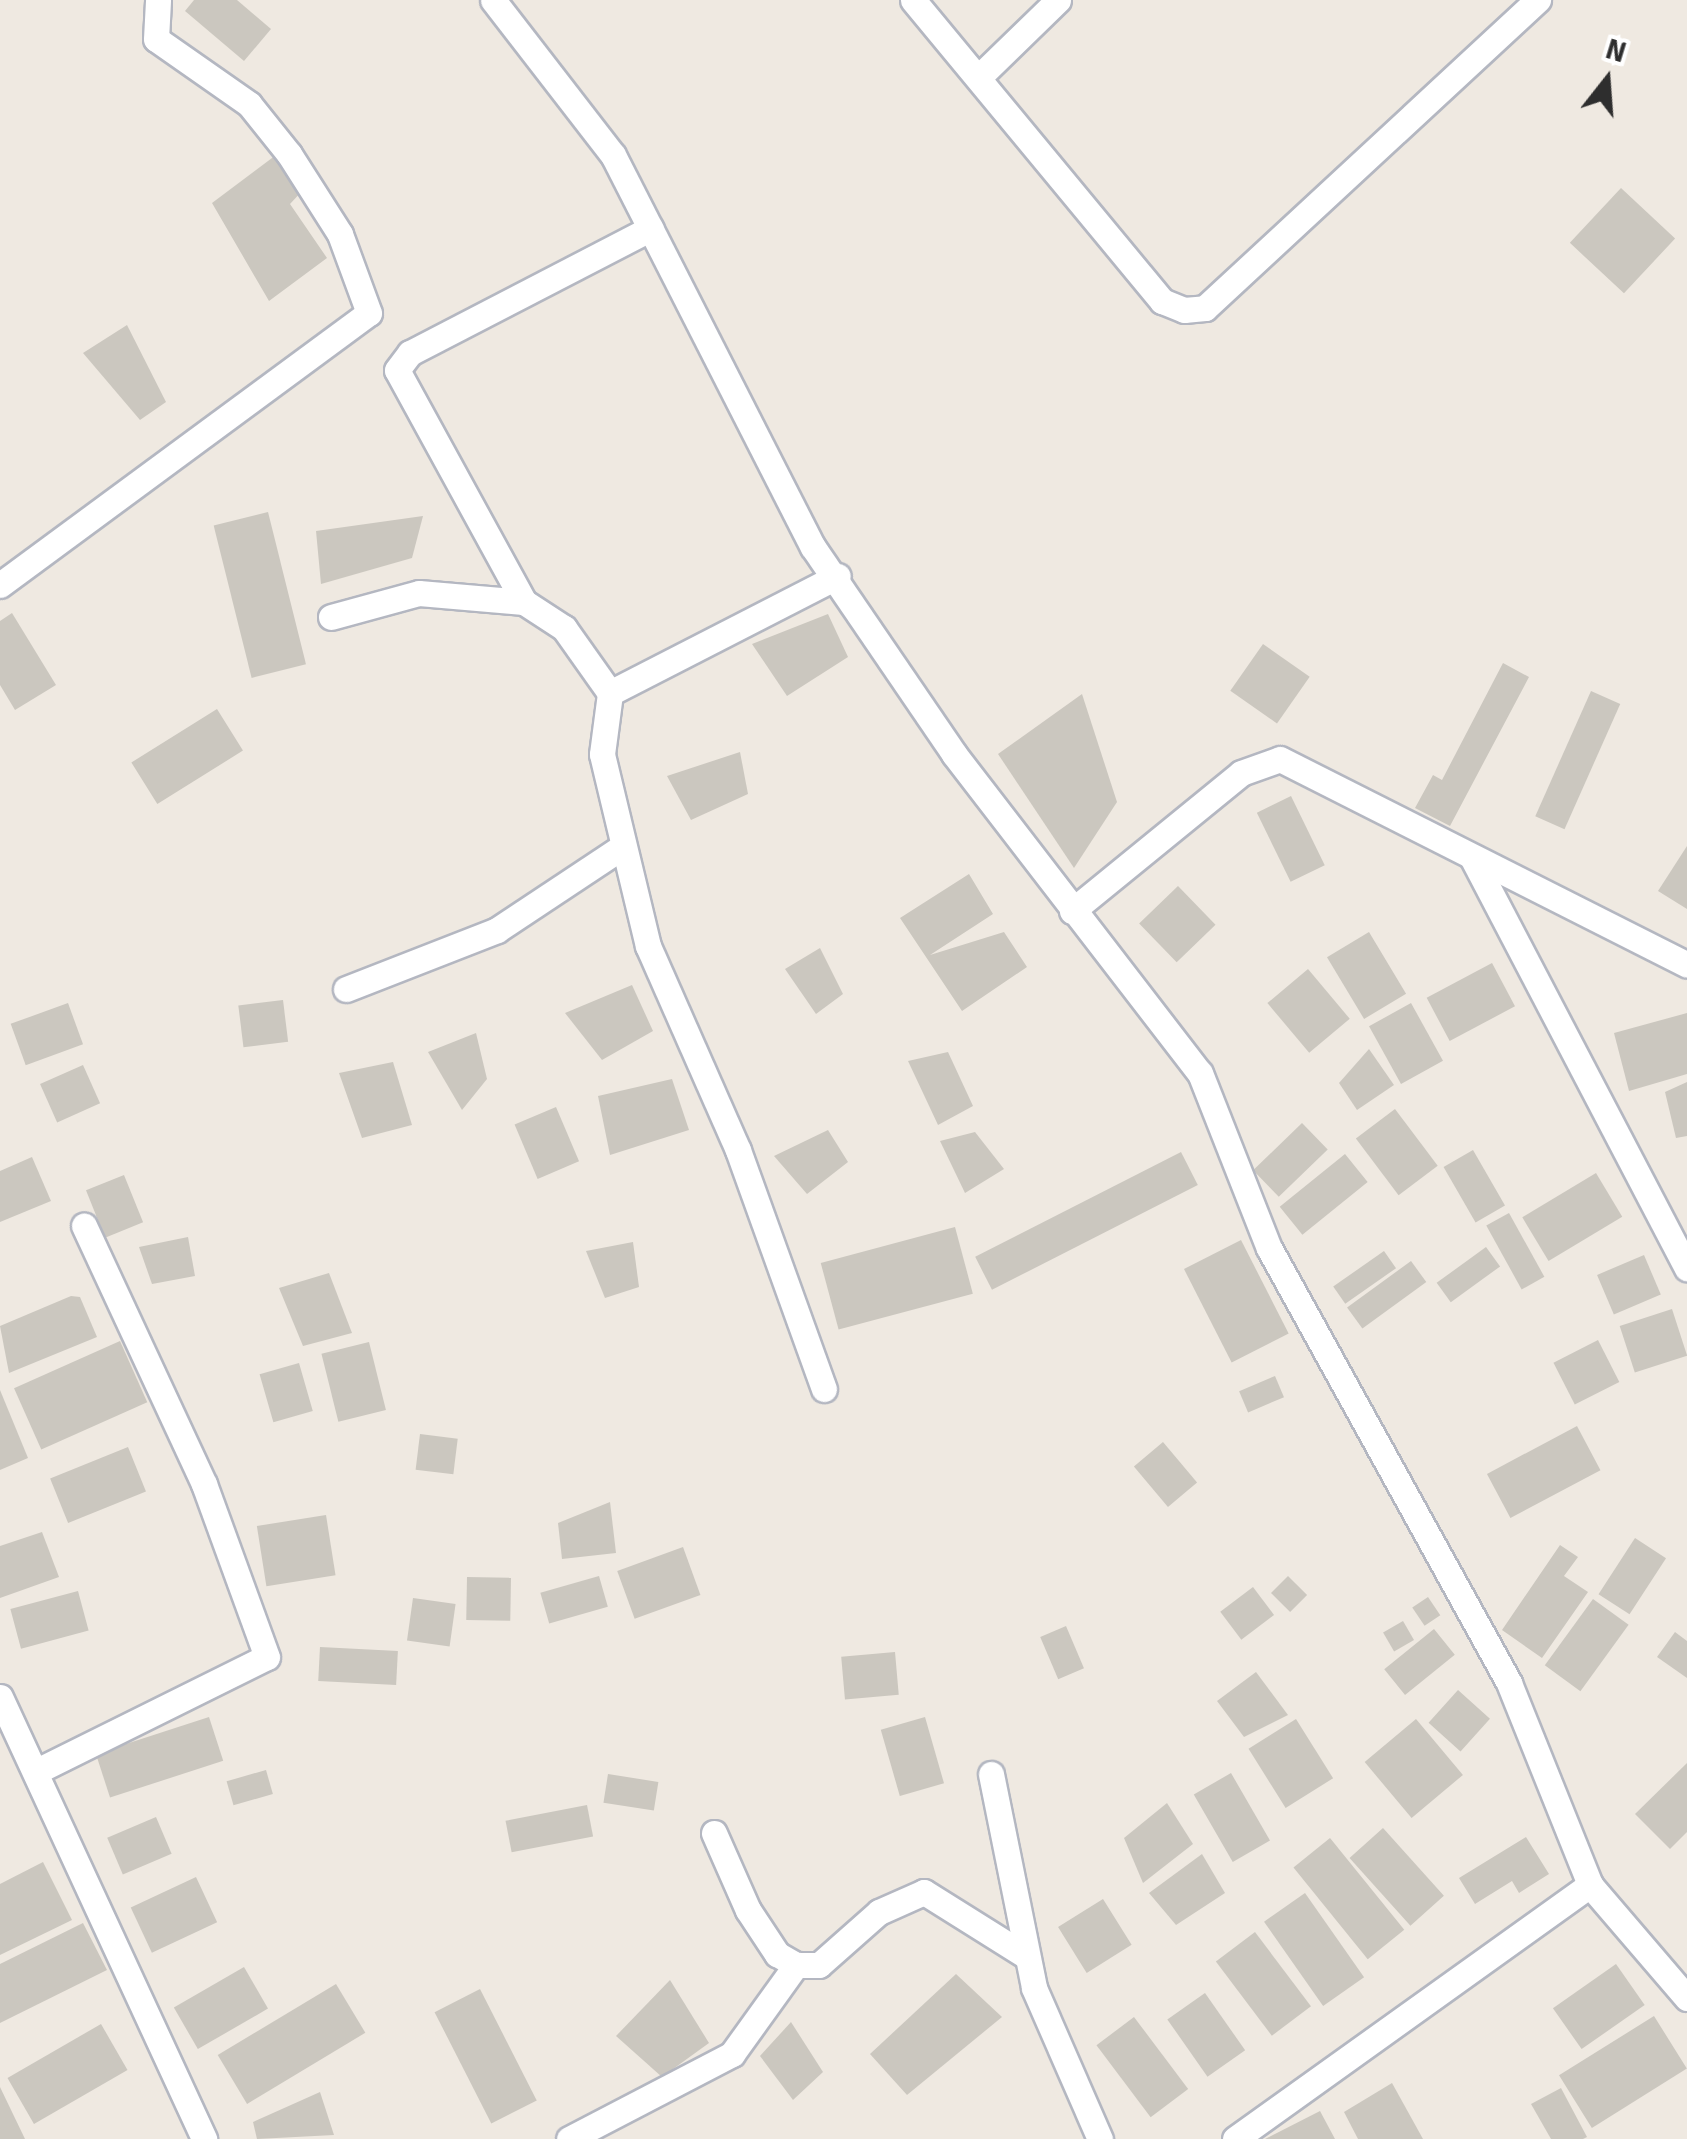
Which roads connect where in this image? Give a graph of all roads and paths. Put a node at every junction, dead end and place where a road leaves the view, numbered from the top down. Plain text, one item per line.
1 (158, 0) edge
2 (493, 0) edge
3 (913, 0) edge
4 (1058, 0) edge
5 (1538, 0) edge
6 (982, 74) junction
7 (651, 228) junction
8 (838, 576) junction
9 (0, 585) edge
10 (524, 602) junction
11 (331, 617) dead end
12 (610, 693) junction
13 (619, 849) junction
14 (1473, 859) junction
15 (1072, 911) junction
16 (1687, 966) edge
17 (346, 989) dead end
18 (84, 1225) dead end
19 (1687, 1268) edge
20 (824, 1389) dead end
21 (0, 1696) edge
22 (40, 1769) junction
23 (991, 1774) dead end
24 (714, 1833) dead end
25 (1590, 1885) junction
26 (1026, 1956) junction
27 (796, 1965) junction
28 (1687, 1998) edge
29 (204, 2139) edge
30 (568, 2139) edge
31 (1100, 2139) edge
32 (1236, 2139) edge

1 - 9 street
2 - 7 street
3 - 6 street
4 - 6 street
5 - 6 street
7 - 8 street
7 - 10 street
8 - 12 street
8 - 15 street
10 - 11 street
10 - 12 street
12 - 13 street
13 - 17 street
13 - 20 street
14 - 15 street
14 - 16 street
14 - 19 street
15 - 25 street
18 - 22 street
21 - 22 street
22 - 29 street
23 - 26 street
24 - 27 street
25 - 28 street
25 - 32 street
26 - 27 street
26 - 31 street
27 - 30 street

